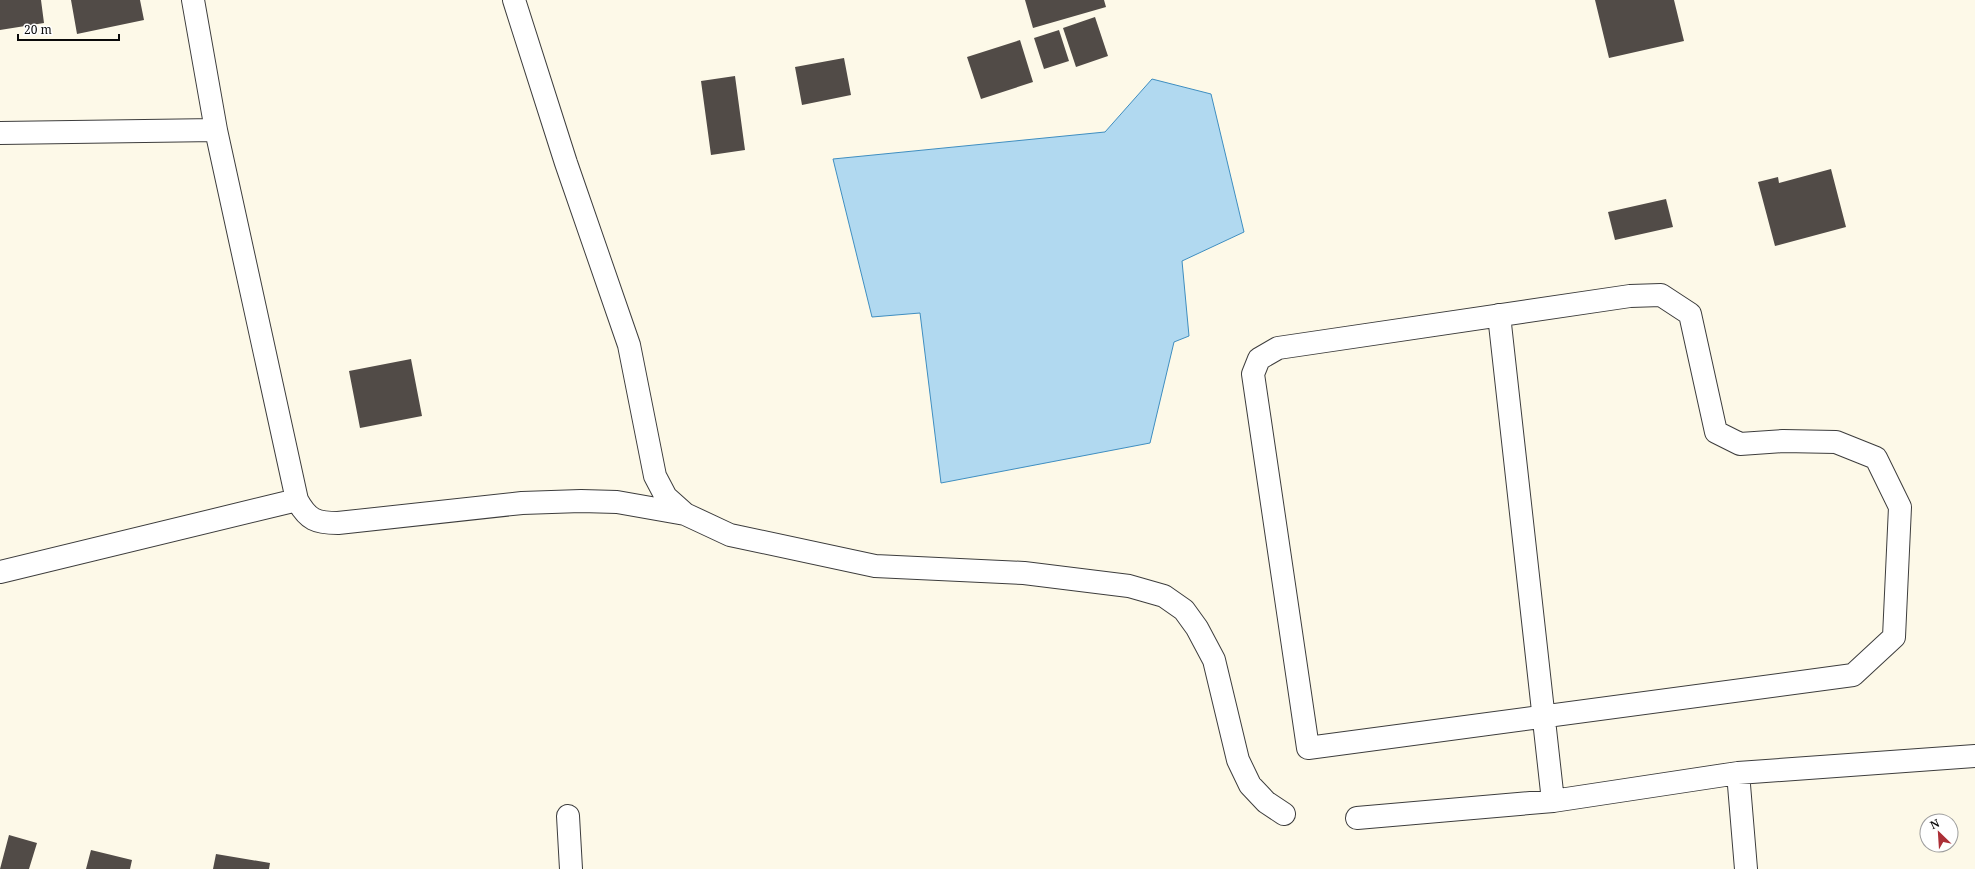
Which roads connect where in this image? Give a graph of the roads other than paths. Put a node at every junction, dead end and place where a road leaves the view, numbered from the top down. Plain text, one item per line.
1 (193, 0) edge
2 (514, 0) edge
3 (216, 130) junction
4 (0, 133) edge
5 (1498, 315) junction
6 (297, 500) junction
7 (685, 514) junction
8 (0, 572) edge
9 (1542, 717) junction
10 (1975, 756) edge
11 (1738, 773) junction
12 (1553, 800) junction
13 (1284, 814) dead end
14 (568, 816) dead end
15 (1357, 818) dead end
16 (571, 869) edge
17 (1746, 869) edge

1 - 3 street
2 - 7 street
3 - 4 street
3 - 6 street
5 - 9 street
5 - 9 street
5 - 9 street
6 - 7 street
6 - 8 street
7 - 13 street
9 - 12 street
10 - 11 street
11 - 12 street
11 - 17 street
12 - 15 street
14 - 16 street

